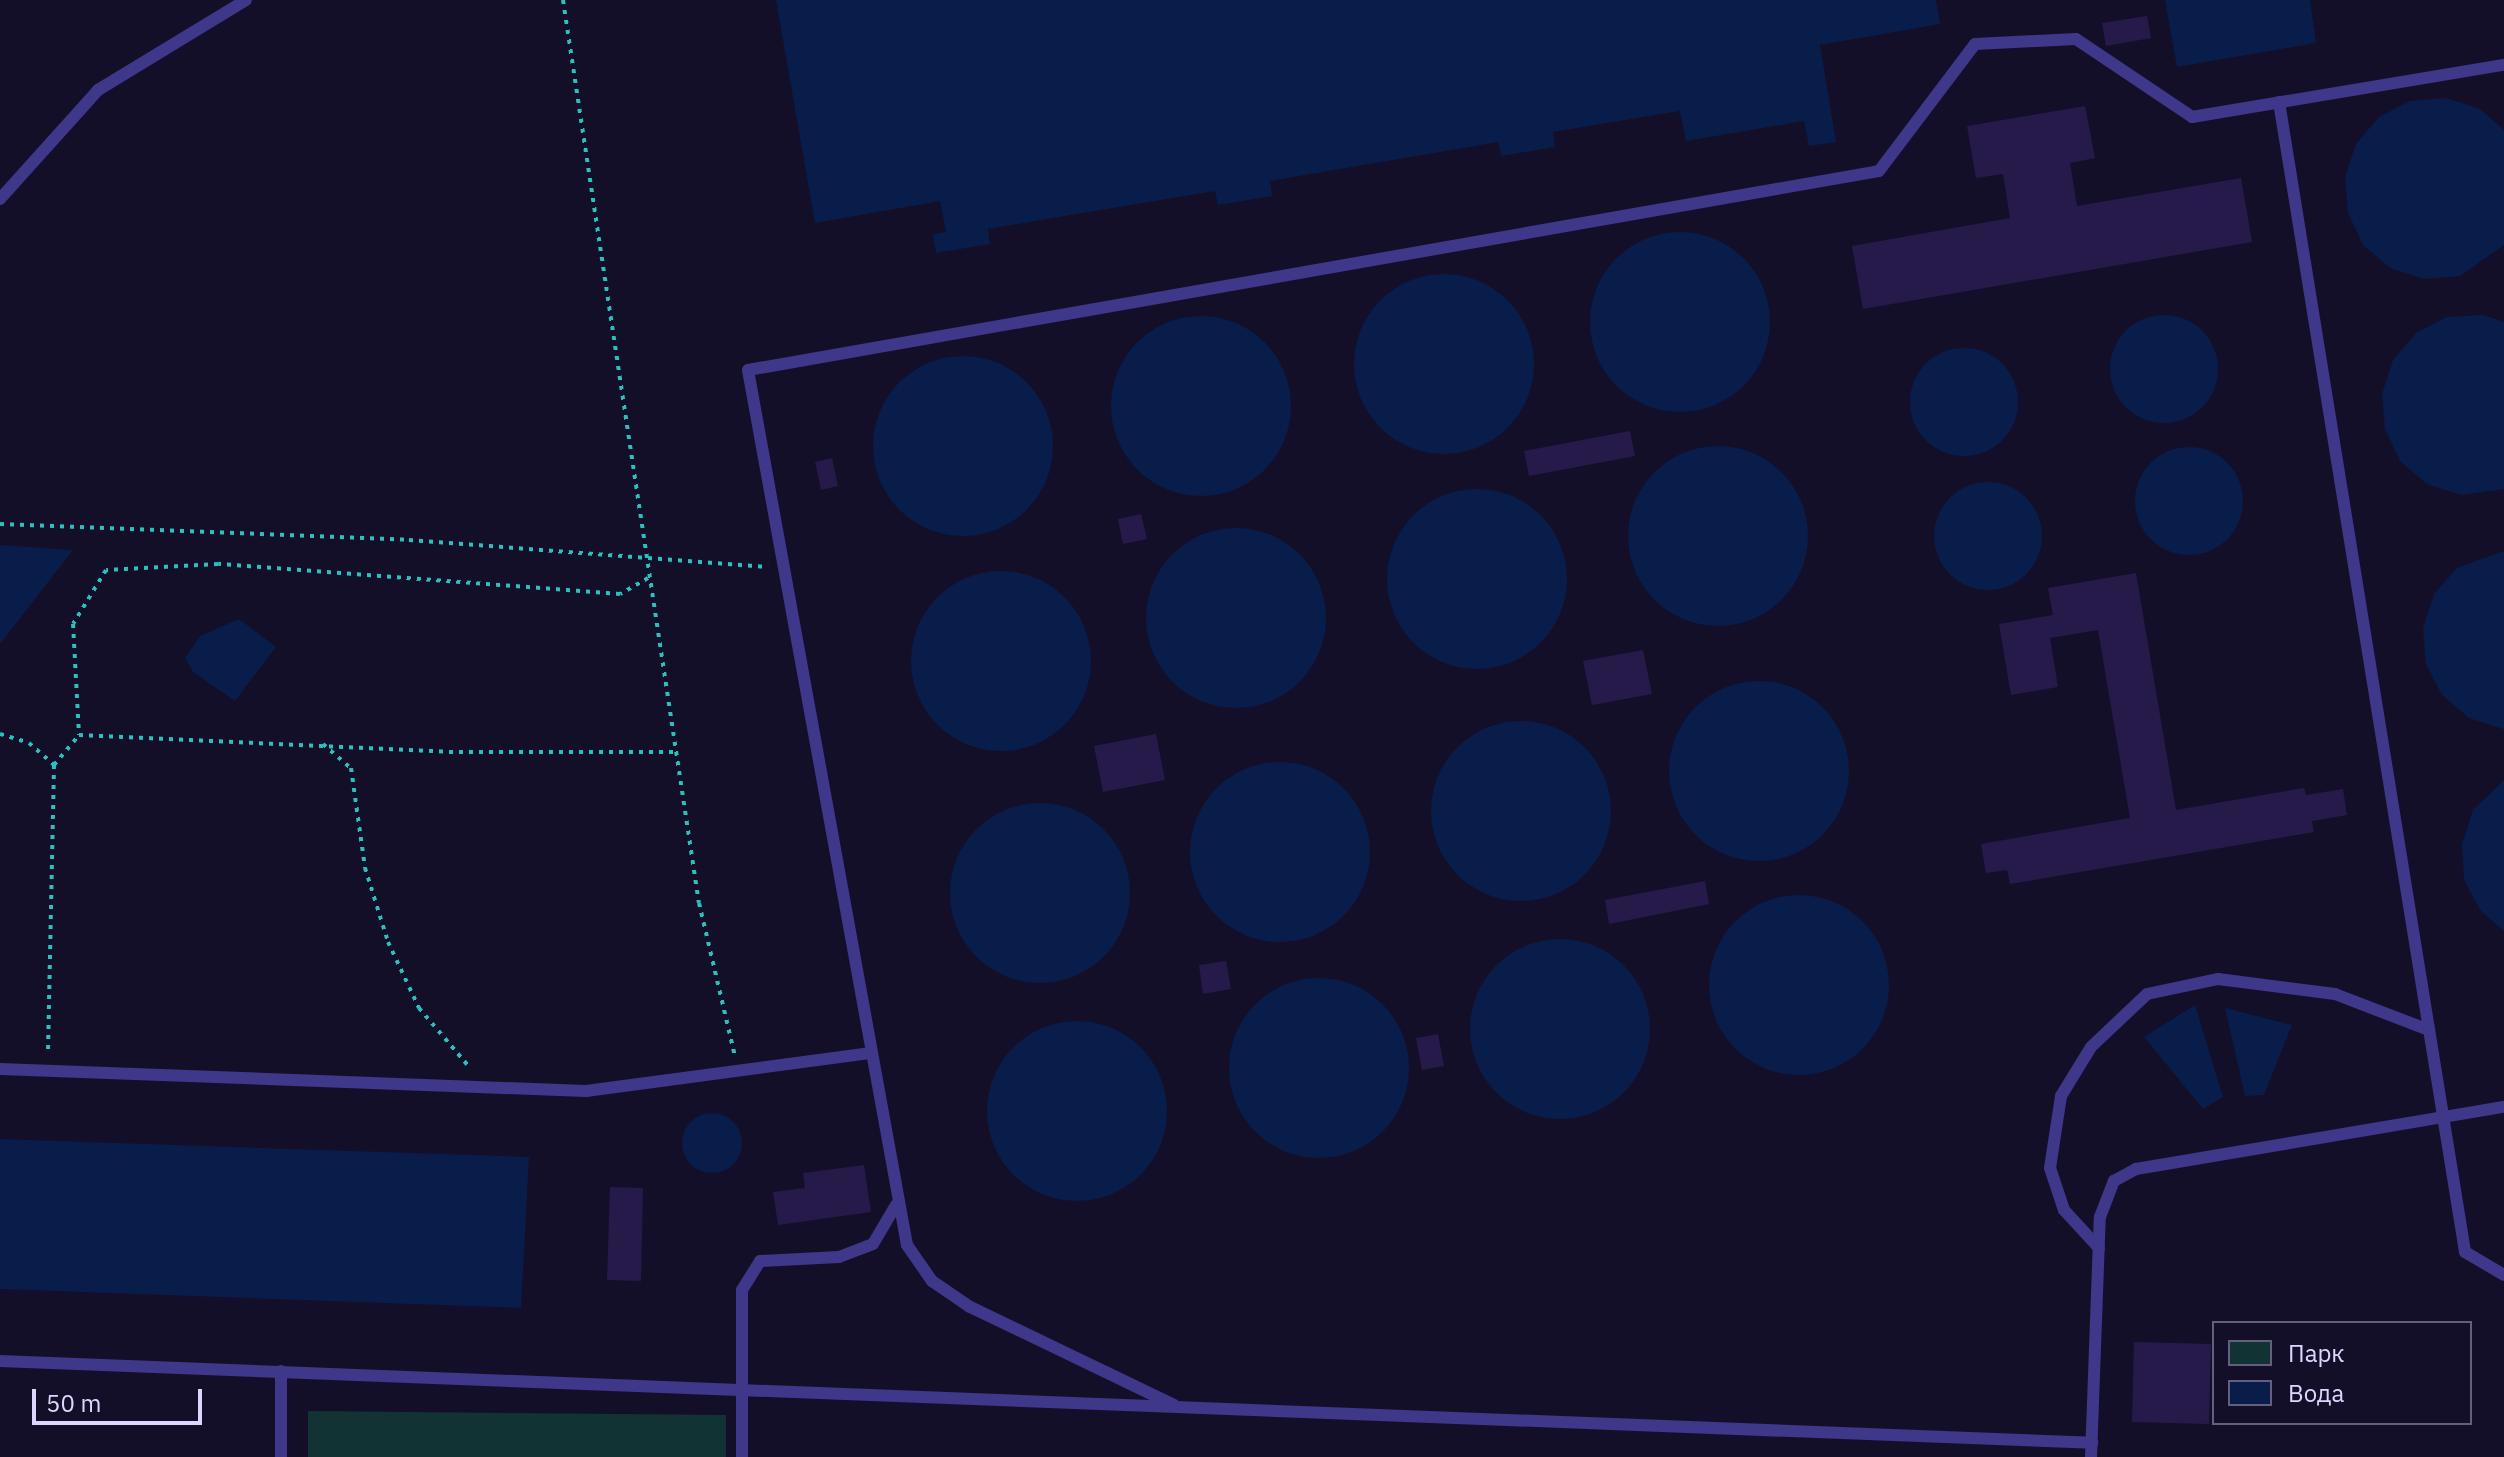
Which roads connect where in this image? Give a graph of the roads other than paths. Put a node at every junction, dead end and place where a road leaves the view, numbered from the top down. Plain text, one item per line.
1 (246, 0) edge
2 (2504, 65) edge
3 (2279, 102) junction
4 (0, 199) edge
5 (2429, 1030) junction
6 (869, 1053) junction
7 (0, 1069) edge
8 (2504, 1107) edge
9 (2443, 1117) junction
10 (896, 1205) junction
11 (2099, 1248) junction
12 (2504, 1275) edge
13 (0, 1361) edge
14 (281, 1371) junction
15 (741, 1388) junction
16 (1174, 1405) junction
17 (2092, 1443) junction
18 (281, 1457) edge
19 (742, 1457) edge
20 (2091, 1457) edge

1 - 4 lane
2 - 3 lane
3 - 5 lane
3 - 6 lane
5 - 9 lane
5 - 11 lane
6 - 7 lane
6 - 10 lane
8 - 9 lane
9 - 11 lane
9 - 12 lane
10 - 15 lane
10 - 16 lane
11 - 17 lane
13 - 14 lane
14 - 15 lane
14 - 18 lane
15 - 16 lane
15 - 19 lane
16 - 17 lane
17 - 20 lane

